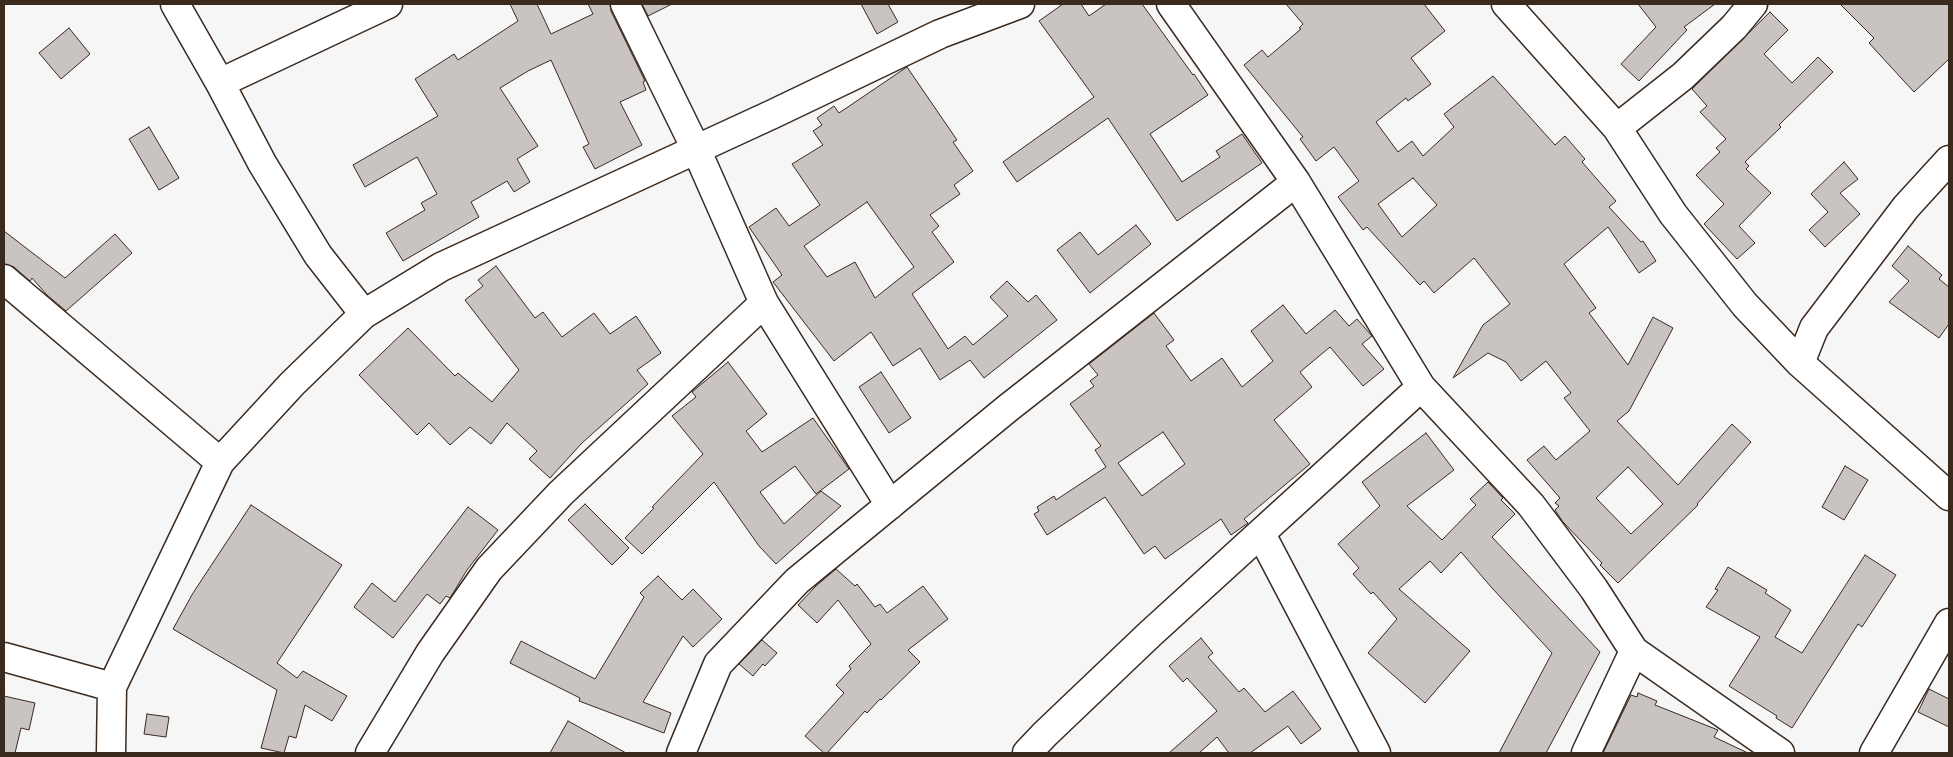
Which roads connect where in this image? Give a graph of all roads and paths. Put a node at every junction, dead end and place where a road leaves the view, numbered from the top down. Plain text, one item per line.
1 (175, 4) edge
2 (388, 4) edge
3 (625, 4) edge
4 (1020, 4) edge
5 (1172, 4) edge
6 (1506, 4) edge
7 (1753, 4) edge
8 (220, 83) junction
9 (1618, 128) junction
10 (696, 149) junction
11 (1949, 160) edge
12 (1296, 182) junction
13 (4, 279) edge
14 (764, 303) junction
15 (364, 314) junction
16 (1800, 363) junction
17 (1421, 387) junction
18 (220, 462) junction
19 (1949, 496) edge
20 (890, 505) junction
21 (1261, 534) junction
22 (1949, 623) edge
23 (1634, 651) junction
24 (4, 657) edge
25 (112, 687) junction
26 (372, 752) edge
27 (111, 753) edge
28 (681, 753) edge
29 (1027, 753) edge
30 (1376, 753) edge
31 (1586, 753) edge
32 (1780, 753) edge
33 (1874, 753) edge

1 - 8 street
2 - 8 street
3 - 10 street
4 - 10 street
5 - 12 street
6 - 9 street
7 - 9 street
8 - 15 street
9 - 16 street
10 - 14 street
10 - 15 street
11 - 16 street
12 - 17 street
12 - 20 street
13 - 18 street
14 - 20 street
14 - 26 street
15 - 18 street
16 - 19 street
17 - 21 street
17 - 23 street
18 - 25 street
20 - 28 street
21 - 29 street
21 - 30 street
22 - 33 street
23 - 31 street
23 - 32 street
24 - 25 street
25 - 27 street

